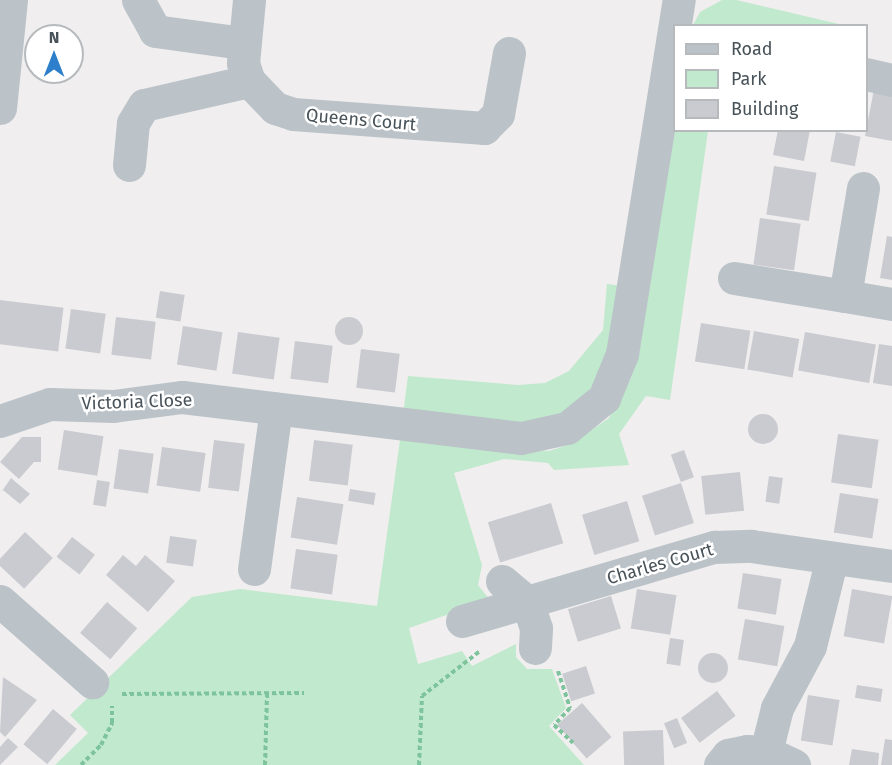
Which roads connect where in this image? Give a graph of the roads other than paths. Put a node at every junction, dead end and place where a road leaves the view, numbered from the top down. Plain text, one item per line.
1 (11, 0) edge
2 (138, 0) edge
3 (249, 0) edge
4 (679, 0) edge
5 (675, 24) edge
6 (673, 37) edge
7 (243, 43) junction
8 (509, 52) dead end
9 (868, 74) edge
10 (892, 80) edge
11 (249, 81) junction
12 (0, 108) edge
13 (129, 165) dead end
14 (863, 188) dead end
15 (734, 278) dead end
16 (845, 296) junction
17 (892, 304) edge
18 (276, 409) junction
19 (0, 421) edge
20 (832, 558) junction
21 (892, 566) edge
22 (255, 569) dead end
23 (502, 580) dead end
24 (0, 601) edge
25 (462, 621) dead end
26 (532, 626) junction
27 (92, 682) dead end
28 (780, 759) edge
29 (724, 760) edge

1 - 12 street
2 - 7 street
3 - 7 street
4 - 5 street, Victoria Close
6 - 18 street, Victoria Close
7 - 11 street
8 - 11 street, Queens Court
9 - 10 street
11 - 13 street
14 - 16 street
15 - 16 street
16 - 17 street
18 - 19 street, Victoria Close
18 - 22 street
20 - 21 street, Charles Court
20 - 26 street, Charles Court
20 - 28 street
23 - 26 street
24 - 27 street
25 - 26 street, Charles Court
28 - 29 street

